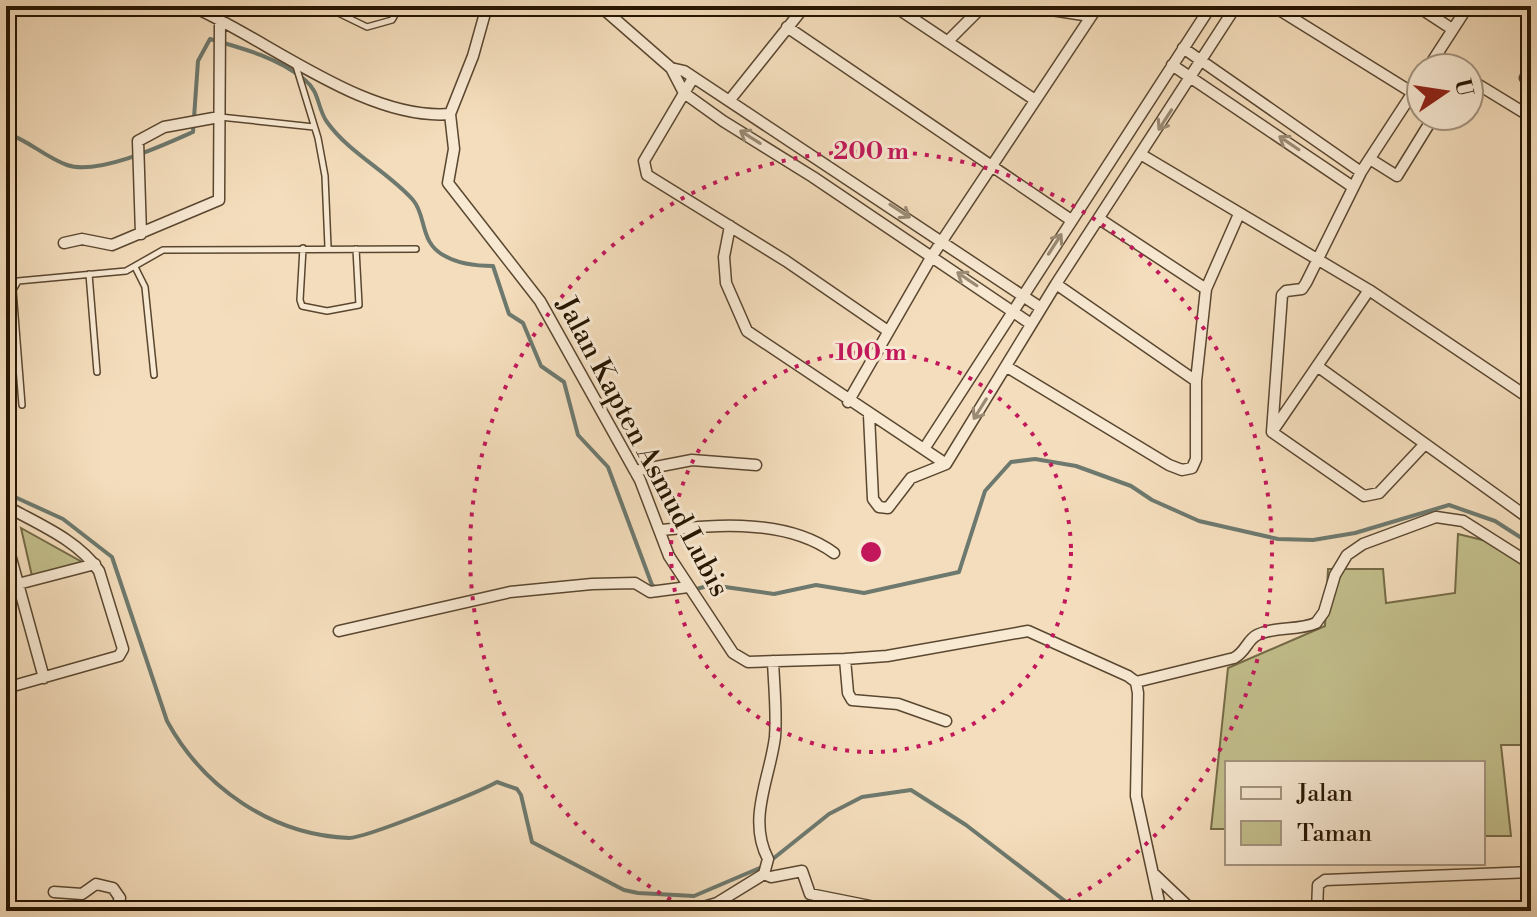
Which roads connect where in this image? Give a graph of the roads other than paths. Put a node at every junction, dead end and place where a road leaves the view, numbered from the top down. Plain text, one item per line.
1 (191, 6) edge
2 (324, 6) edge
3 (400, 6) edge
4 (487, 6) edge
5 (600, 6) edge
6 (805, 6) edge
7 (894, 6) edge
8 (983, 6) edge
9 (1026, 6) edge
10 (1098, 6) edge
11 (1211, 6) edge
12 (1236, 6) edge
13 (1273, 6) edge
14 (1417, 6) edge
15 (1468, 6) edge
16 (1090, 16) junction
17 (220, 19) junction
18 (787, 27) junction
19 (1452, 29) junction
20 (948, 41) junction
21 (1183, 48) junction
22 (1438, 52) edge
23 (1202, 61) junction
24 (1172, 65) junction
25 (296, 66) junction
26 (1531, 67) edge
27 (671, 68) junction
28 (1192, 77) junction
29 (693, 78) junction
30 (1525, 78) dead end
31 (1405, 88) edge
32 (1485, 89) edge
33 (684, 93) junction
34 (1035, 100) junction
35 (729, 101) junction
36 (1405, 105) edge
37 (450, 114) junction
38 (219, 117) junction
39 (1531, 117) edge
40 (314, 127) junction
41 (1424, 132) edge
42 (1142, 155) junction
43 (1370, 159) junction
44 (991, 167) junction
45 (1361, 172) junction
46 (1353, 187) junction
47 (873, 194) junction
48 (863, 210) junction
49 (1239, 214) junction
50 (1071, 220) junction
51 (1101, 220) junction
52 (730, 226) junction
53 (141, 234) junction
54 (943, 240) junction
55 (64, 243) dead end
56 (303, 247) junction
57 (328, 247) junction
58 (356, 249) junction
59 (416, 249) dead end
60 (932, 256) junction
61 (1316, 261) junction
62 (135, 267) junction
63 (89, 274) junction
64 (1056, 284) junction
65 (1206, 289) junction
66 (1369, 290) junction
67 (1023, 295) junction
68 (1041, 308) junction
69 (1013, 310) junction
70 (1031, 324) junction
71 (888, 331) junction
72 (1317, 366) junction
73 (1007, 367) junction
74 (97, 372) dead end
75 (154, 375) dead end
76 (1196, 381) junction
77 (1531, 399) edge
78 (848, 402) junction
79 (22, 405) dead end
80 (869, 415) junction
81 (1272, 432) junction
82 (1424, 445) junction
83 (924, 449) junction
84 (946, 464) junction
85 (756, 465) dead end
86 (635, 471) junction
87 (6, 506) edge
88 (1531, 520) edge
89 (660, 530) junction
90 (6, 540) edge
91 (834, 553) dead end
92 (95, 564) junction
93 (1531, 564) edge
94 (18, 584) junction
95 (688, 587) junction
96 (339, 631) dead end
97 (845, 659) junction
98 (773, 661) junction
99 (44, 678) junction
100 (1136, 682) junction
101 (6, 688) edge
102 (946, 721) dead end
103 (1151, 871) junction
104 (1531, 872) edge
105 (764, 874) junction
106 (54, 892) dead end
107 (115, 911) edge
108 (690, 911) edge
109 (895, 911) edge
110 (1161, 911) edge
111 (1193, 911) edge
112 (1317, 911) edge

1 - 17 street
2 - 3 lane
4 - 37 street
5 - 27 street
6 - 18 street
7 - 20 street
8 - 20 street
9 - 16 street
10 - 16 street
11 - 21 street
12 - 23 street
13 - 31 street
14 - 19 street
15 - 19 street
16 - 34 street
17 - 25 street
17 - 38 street
18 - 35 street
18 - 44 street
19 - 22 street
20 - 34 street
21 - 23 street
21 - 24 street
23 - 28 street
23 - 45 street
24 - 28 street
24 - 50 street
25 - 37 street
25 - 40 lane
26 - 30 street
27 - 29 street
27 - 33 street
28 -> 42 street
46 -> 28 street
29 - 33 street
29 - 35 street
32 - 39 street
48 -> 33 street
33 - 52 street
34 - 44 street
35 - 47 street
36 - 43 street
37 - 86 street, Jalan Kapten Asmud Lubis
38 - 40 lane
38 - 53 street
38 - 53 street
40 - 57 lane
41 - 43 street
42 - 49 street
42 - 51 street
43 - 45 street
44 - 50 street
44 - 54 street
45 - 46 street
46 - 61 street
47 - 48 street
47 -> 54 street
48 - 60 street
49 - 61 street
49 - 65 street
67 -> 50 street
51 - 64 street
51 - 65 street
52 - 71 street
52 - 78 street
53 - 55 street
54 - 60 street
54 - 67 street
56 - 57 lane
56 - 58 lane
56 - 62 lane
57 - 58 lane
58 - 59 lane
69 -> 60 street
60 - 71 street
61 - 66 street
61 - 81 street
62 - 63 lane
62 - 75 lane
63 - 74 lane
63 - 79 lane
64 - 68 street
64 - 76 street
65 - 76 street
66 - 72 street
66 - 77 street
67 - 68 street
67 - 69 street
68 - 70 street
69 - 70 street
69 - 83 street
70 - 73 street
71 - 78 street
72 - 81 street
72 - 82 street
73 - 76 street
73 -> 84 street
78 - 80 street
80 - 83 street
80 - 84 street
81 - 82 street
82 - 88 street
83 - 84 street
85 - 86 street
86 - 89 street, Jalan Kapten Asmud Lubis
87 - 92 street
89 - 91 street
89 - 95 street, Jalan Kapten Asmud Lubis
90 - 94 street
92 - 94 street
92 - 99 street
93 - 100 street
94 - 99 street
95 - 96 street
95 - 98 street, Jalan Kapten Asmud Lubis
97 - 98 street, Jalan Kapten Asmud Lubis
97 - 100 street, Jalan Kapten Asmud Lubis
97 - 102 street
98 - 105 street
99 - 101 street
100 - 103 street
103 - 110 street
103 - 111 street
104 - 112 street
105 - 108 street
105 - 109 street
106 - 107 street

